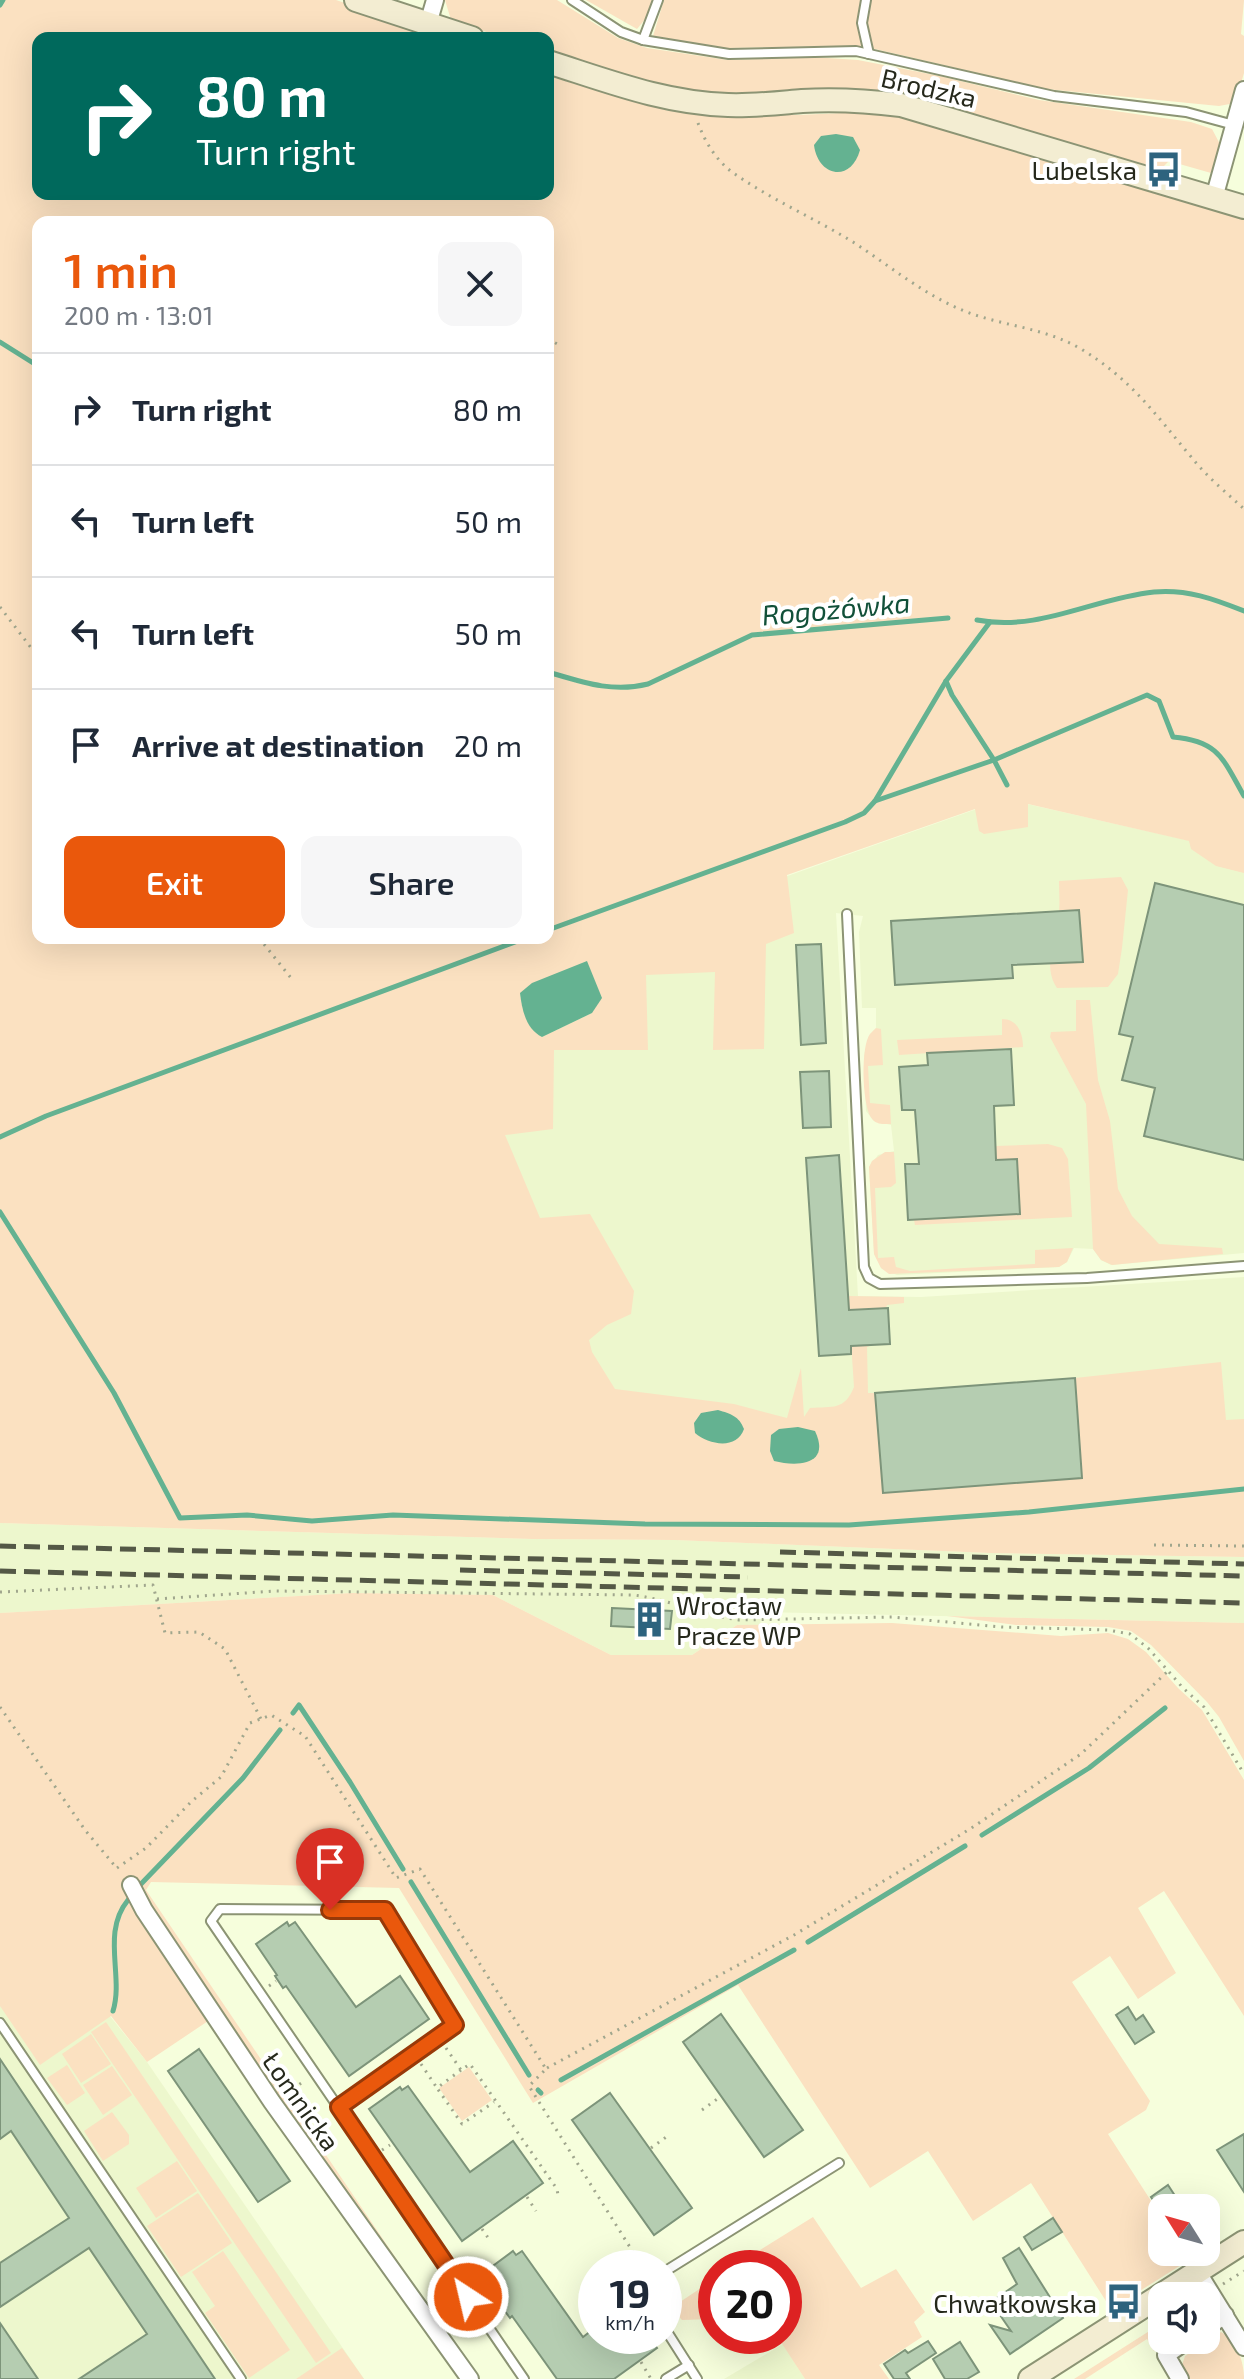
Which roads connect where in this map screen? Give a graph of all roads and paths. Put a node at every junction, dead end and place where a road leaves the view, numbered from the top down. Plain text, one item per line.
1 (356, 0) edge
2 (435, 0) edge
3 (572, 0) edge
4 (658, 0) edge
5 (866, 0) edge
6 (428, 24) junction
7 (453, 32) edge
8 (643, 40) junction
9 (869, 54) junction
10 (554, 64) edge
11 (1244, 90) edge
12 (695, 102) junction
13 (1236, 131) edge
14 (1214, 198) junction
15 (1244, 207) edge
16 (554, 342) edge
17 (561, 346) dead end
18 (1244, 509) edge
19 (0, 607) edge
20 (32, 649) edge
21 (847, 914) dead end
22 (264, 944) edge
23 (291, 978) dead end
24 (1244, 1266) edge
25 (1154, 1545) dead end
26 (1244, 1546) edge
27 (0, 1592) edge
28 (157, 1599) junction
29 (1168, 1671) junction
30 (0, 1707) edge
31 (261, 1719) dead end
32 (1244, 1774) edge
33 (131, 1885) joint
34 (0, 2023) edge
35 (438, 2037) junction
36 (414, 2054) junction
37 (546, 2069) dead end
38 (461, 2070) junction
39 (316, 2074) junction
40 (437, 2088) junction
41 (720, 2097) dead end
42 (495, 2101) junction
43 (272, 2102) junction
44 (339, 2107) junction
45 (702, 2110) dead end
46 (669, 2135) dead end
47 (651, 2148) dead end
48 (839, 2163) dead end
49 (558, 2195) dead end
50 (527, 2197) dead end
51 (536, 2211) dead end
52 (482, 2229) dead end
53 (491, 2242) dead end
54 (1244, 2242) edge
55 (682, 2261) edge
56 (1197, 2271) junction
57 (1244, 2271) edge
58 (1227, 2282) dead end
59 (1225, 2315) junction
60 (1220, 2318) edge
61 (1244, 2347) edge
62 (682, 2354) edge
63 (1167, 2354) edge
64 (641, 2362) dead end
65 (689, 2365) junction
66 (241, 2379) edge
67 (470, 2379) edge
68 (524, 2379) edge
69 (651, 2379) edge
70 (666, 2379) edge
71 (697, 2379) edge
72 (1030, 2379) edge
73 (1180, 2379) edge

1 - 6 street
2 - 6 street
3 - 8 lane
4 - 8 lane
5 - 9 lane
6 - 7 street
8 - 9 lane
9 - 13 lane
10 - 12 street, Brodzka
11 - 13 street
12 - 14 street, Brodzka
12 - 18 path
13 - 14 street
14 - 15 street, Brodzka
16 - 17 path
19 - 20 path
21 - 24 lane
22 - 23 path
25 - 26 path
27 - 28 path
28 - 29 path
28 - 31 path
29 - 32 path
29 - 37 path
30 - 33 path
33 - 43 street, Łomnicka
34 - 66 lane
35 - 36 lane
35 - 38 path
35 - 39 lane
36 - 40 path
36 - 44 lane
38 - 40 path
38 - 42 path
39 - 43 path
39 - 44 lane
40 - 42 path
41 - 45 path
42 - 49 path
43 - 67 street, Łomnicka
44 - 68 lane
46 - 47 path
48 - 55 lane
50 - 51 path
52 - 53 path
54 - 56 street
56 - 59 street
56 - 72 street
57 - 58 path
59 - 60 street
59 - 61 street
62 - 65 lane
63 - 73 street
64 - 69 path
65 - 70 lane
65 - 71 lane

